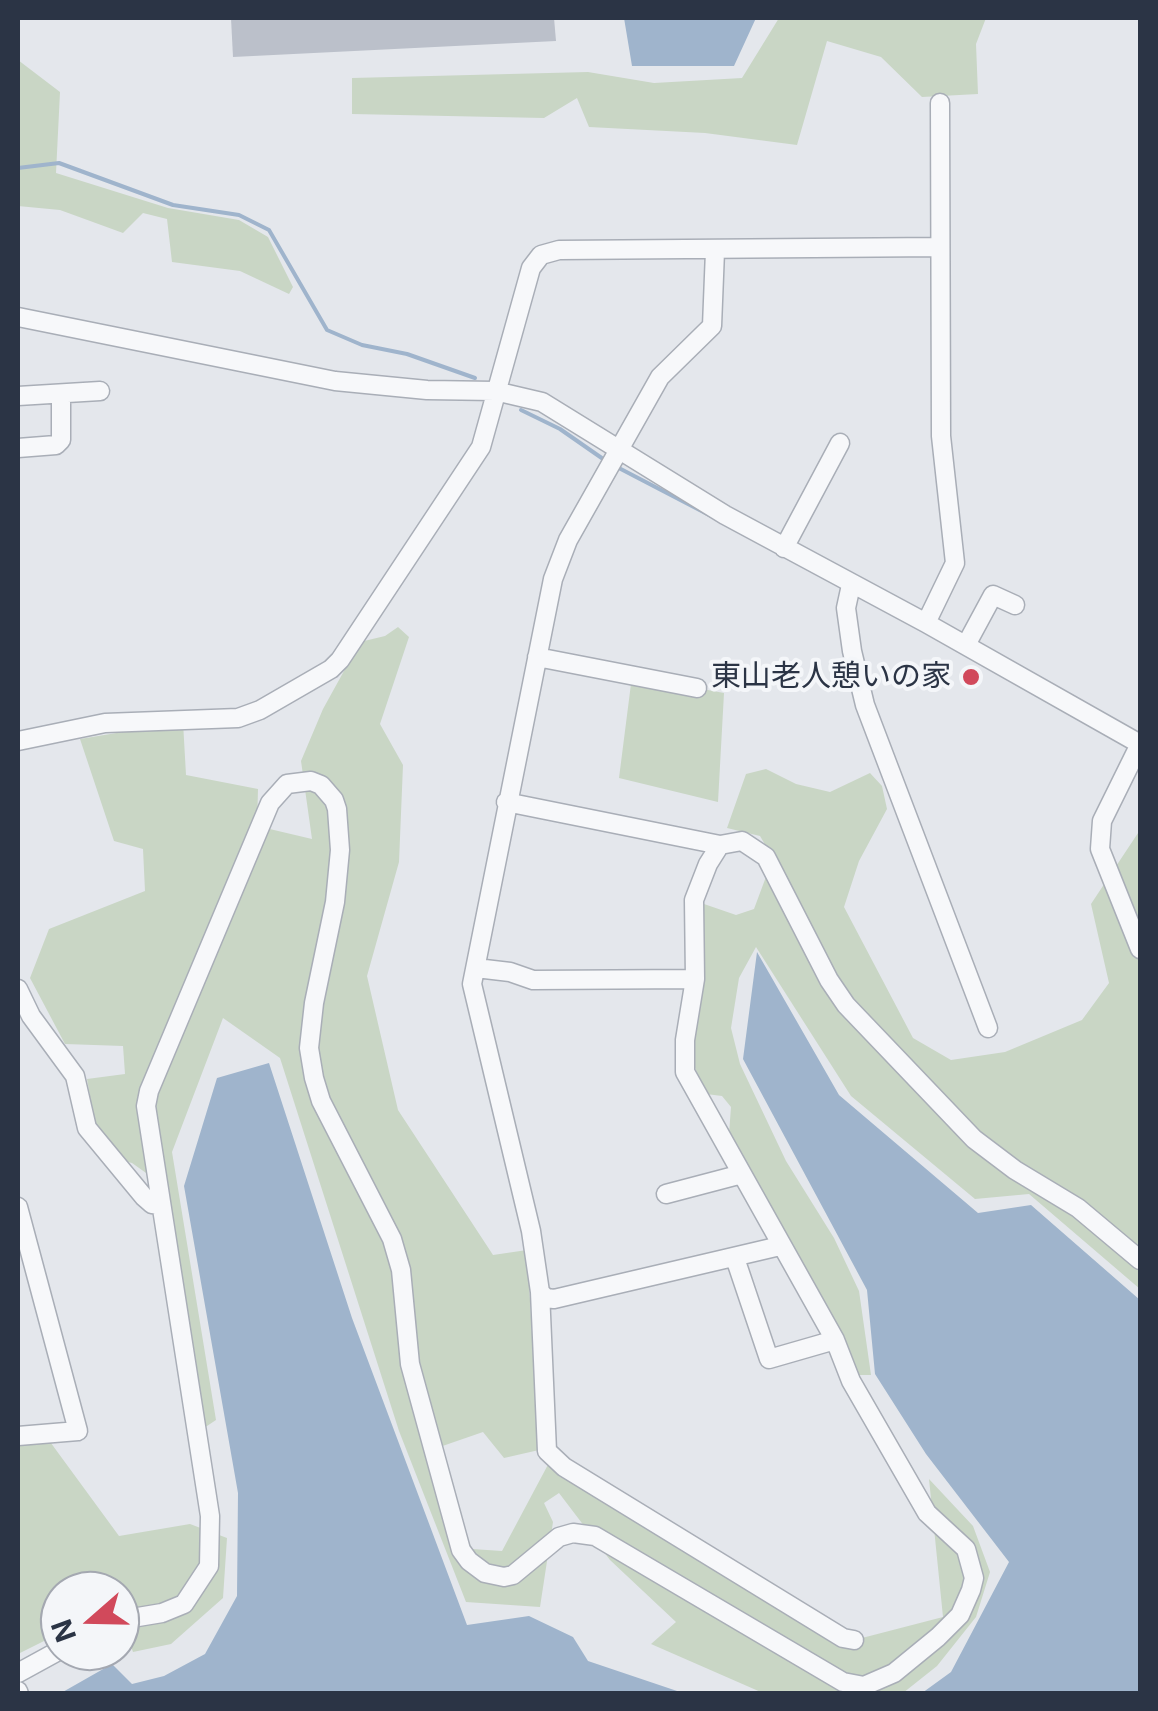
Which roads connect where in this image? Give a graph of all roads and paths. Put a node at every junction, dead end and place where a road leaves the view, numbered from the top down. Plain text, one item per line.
1 (940, 103) dead end
2 (940, 247) junction
3 (715, 251) junction
4 (18, 316) edge
5 (100, 391) dead end
6 (495, 391) junction
7 (60, 395) junction
8 (18, 396) edge
9 (840, 443) dead end
10 (18, 448) edge
11 (618, 452) junction
12 (784, 548) junction
13 (851, 584) junction
14 (1015, 605) dead end
15 (926, 623) junction
16 (966, 646) junction
17 (537, 658) junction
18 (696, 688) dead end
19 (18, 741) edge
20 (1140, 744) edge
21 (506, 802) junction
22 (720, 845) junction
23 (1140, 949) edge
24 (476, 968) junction
25 (695, 979) junction
26 (18, 989) edge
27 (24, 1018) edge
28 (988, 1028) dead end
29 (742, 1174) junction
30 (666, 1194) dead end
31 (160, 1205) junction
32 (18, 1207) edge
33 (780, 1246) junction
34 (735, 1258) junction
35 (1140, 1260) edge
36 (540, 1292) junction
37 (835, 1340) junction
38 (18, 1436) edge
39 (140, 1617) edge
40 (854, 1640) dead end
41 (40, 1661) edge
42 (18, 1673) edge

1 - 2 street
2 - 3 street
2 - 15 street
3 - 6 street
3 - 11 street
4 - 6 street
5 - 7 street
6 - 11 street
6 - 19 street
7 - 8 street
7 - 10 street
9 - 12 street
11 - 12 street
11 - 17 street
12 - 13 street
13 - 15 street
13 - 28 street
14 - 16 street
15 - 16 street
16 - 20 street
17 - 18 street
17 - 21 street
20 - 23 street
21 - 22 street
21 - 24 street
22 - 25 street
22 - 35 street
24 - 25 street
24 - 36 street
25 - 29 street
26 - 27 street
27 - 31 street
29 - 30 street
29 - 33 street
31 - 37 street
31 - 39 street
32 - 38 street
33 - 34 street
33 - 37 street
34 - 36 street
34 - 37 street
36 - 40 street
41 - 42 street

